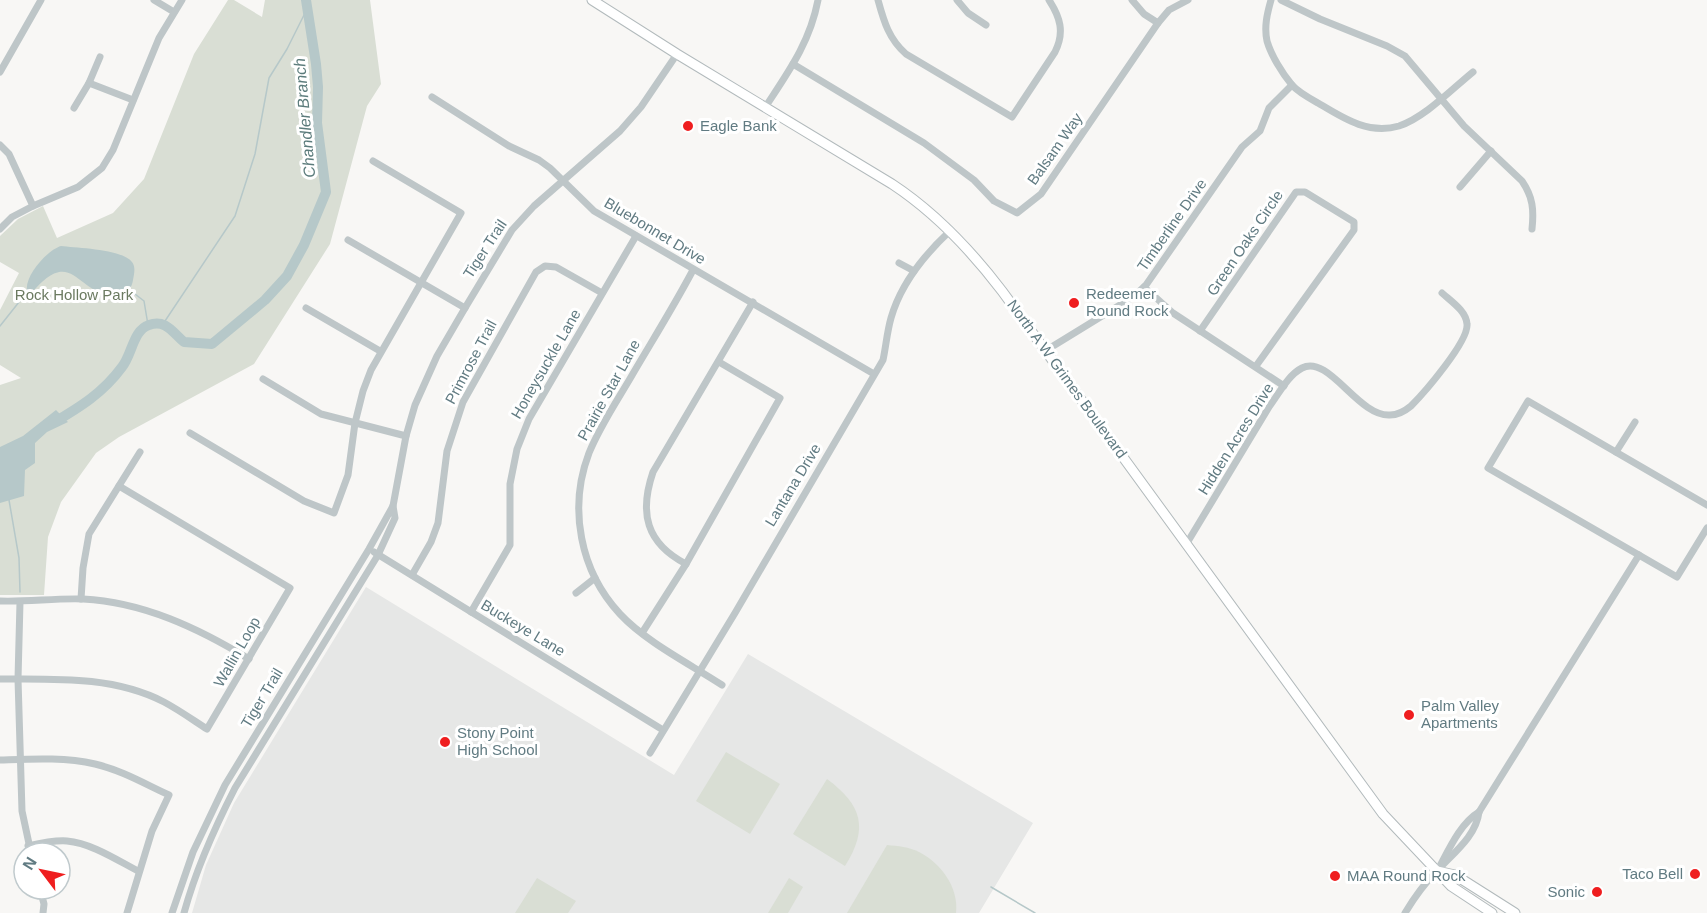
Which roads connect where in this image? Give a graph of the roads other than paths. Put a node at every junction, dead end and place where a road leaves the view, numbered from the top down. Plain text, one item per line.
1 (41, 0) edge
2 (154, 0) edge
3 (182, 0) edge
4 (592, 0) edge
5 (818, 0) edge
6 (878, 0) edge
7 (957, 0) edge
8 (1049, 0) edge
9 (1131, 0) edge
10 (1188, 0) edge
11 (1271, 0) edge
12 (1281, 0) edge
13 (174, 12) junction
14 (1158, 23) junction
15 (986, 25) dead end
16 (677, 54) junction
17 (100, 57) dead end
18 (793, 63) junction
19 (0, 72) edge
20 (1473, 72) dead end
21 (89, 83) junction
22 (1292, 85) junction
23 (432, 97) dead end
24 (1441, 98) junction
25 (133, 100) junction
26 (766, 106) junction
27 (74, 108) dead end
28 (0, 145) edge
29 (1491, 152) junction
30 (373, 161) dead end
31 (564, 180) junction
32 (1460, 187) dead end
33 (33, 206) junction
34 (0, 229) edge
35 (1532, 229) dead end
36 (951, 230) junction
37 (636, 236) junction
38 (348, 240) dead end
39 (899, 263) dead end
40 (693, 270) junction
41 (914, 271) junction
42 (421, 281) junction
43 (1144, 287) junction
44 (602, 293) junction
45 (1442, 293) dead end
46 (753, 302) junction
47 (306, 308) dead end
48 (465, 308) junction
49 (1200, 331) junction
50 (380, 351) junction
51 (1046, 351) junction
52 (719, 362) junction
53 (1256, 366) junction
54 (874, 374) junction
55 (263, 379) dead end
56 (1284, 386) junction
57 (1635, 422) dead end
58 (355, 423) junction
59 (190, 433) dead end
60 (406, 436) junction
61 (140, 452) dead end
62 (1616, 452) junction
63 (119, 486) junction
64 (393, 506) junction
65 (1707, 506) edge
66 (1707, 528) edge
67 (1186, 543) junction
68 (369, 549) junction
69 (378, 555) junction
70 (1639, 555) junction
71 (686, 564) junction
72 (412, 576) junction
73 (595, 578) junction
74 (576, 593) dead end
75 (81, 599) junction
76 (0, 600) edge
77 (20, 602) junction
78 (471, 612) junction
79 (642, 633) junction
80 (249, 659) junction
81 (700, 671) junction
82 (0, 679) edge
83 (18, 679) junction
84 (722, 685) dead end
85 (663, 730) junction
86 (650, 753) dead end
87 (0, 759) edge
88 (20, 759) junction
89 (28, 841) edge
90 (72, 842) edge
91 (138, 871) junction
92 (1437, 871) junction
93 (127, 913) edge
94 (172, 913) edge
95 (184, 913) edge
96 (1405, 913) edge
97 (1492, 913) edge
98 (1515, 913) edge

1 - 19 street
2 - 13 street
3 - 13 street
4 - 16 main road, North A W Grimes Boulevard
5 - 18 street
6 - 8 street
7 - 15 street
9 - 14 street
10 - 14 street, Balsam Way
11 - 22 street
12 - 24 street
13 - 25 street
14 - 18 street, Balsam Way
16 - 26 main road, North A W Grimes Boulevard
16 - 31 street, Tiger Trail
17 - 21 street
18 - 26 street
20 - 24 street
21 - 25 street
21 - 27 street
22 - 24 street
22 - 43 street, Timberline Drive
23 - 31 street, Bluebonnet Drive
24 - 29 street
25 - 33 street
26 - 36 main road, North A W Grimes Boulevard
28 - 33 street
29 - 32 street
29 - 35 street
30 - 42 street
31 - 37 street, Bluebonnet Drive
31 - 48 street, Tiger Trail
33 - 34 street
36 - 41 street, Lantana Drive
36 - 51 main road, North A W Grimes Boulevard
37 - 40 street, Bluebonnet Drive
37 - 44 street, Honeysuckle Lane
38 - 42 street
39 - 41 street
40 - 46 street, Bluebonnet Drive
40 - 73 street, Prairie Star Lane
41 - 54 street, Lantana Drive
42 - 48 street
42 - 50 street
43 - 49 street
43 - 51 street, Timberline Drive
44 - 72 street, Primrose Trail
44 - 78 street, Honeysuckle Lane
45 - 56 street, Hidden Acres Drive
46 - 52 street
46 - 54 street, Bluebonnet Drive
47 - 50 street
48 - 60 street, Tiger Trail
49 - 53 street
49 - 53 street, Green Oaks Circle
50 - 58 street
51 - 67 main road, North A W Grimes Boulevard
52 - 71 street
52 - 71 street
53 - 56 street
54 - 81 street, Lantana Drive
55 - 58 street
56 - 67 street, Hidden Acres Drive
57 - 62 street
58 - 59 street
58 - 60 street
60 - 64 street, Tiger Trail
61 - 63 street
62 - 65 street
62 - 70 street
63 - 75 street
63 - 80 street, Wallin Loop
64 - 68 street, Tiger Trail
64 - 69 street, Tiger Trail
66 - 70 street
67 - 92 main road, North A W Grimes Boulevard
68 - 69 street, Buckeye Lane
68 - 94 street, Tiger Trail
69 - 72 street, Buckeye Lane
69 - 95 street, Tiger Trail
70 - 92 street
71 - 79 street
72 - 78 street, Buckeye Lane
73 - 74 street
73 - 79 street, Prairie Star Lane
75 - 77 street
75 - 80 street
76 - 77 street
77 - 83 street
78 - 85 street, Buckeye Lane
79 - 81 street, Prairie Star Lane
80 - 83 street, Wallin Loop
81 - 84 street, Prairie Star Lane
81 - 85 street, Lantana Drive
82 - 83 street
83 - 88 street
85 - 86 street, Lantana Drive
87 - 88 street
88 - 89 street
88 - 91 street
90 - 91 street
91 - 93 street
92 - 96 street
92 - 97 main road, North A W Grimes Boulevard
92 - 98 main road, North A W Grimes Boulevard

